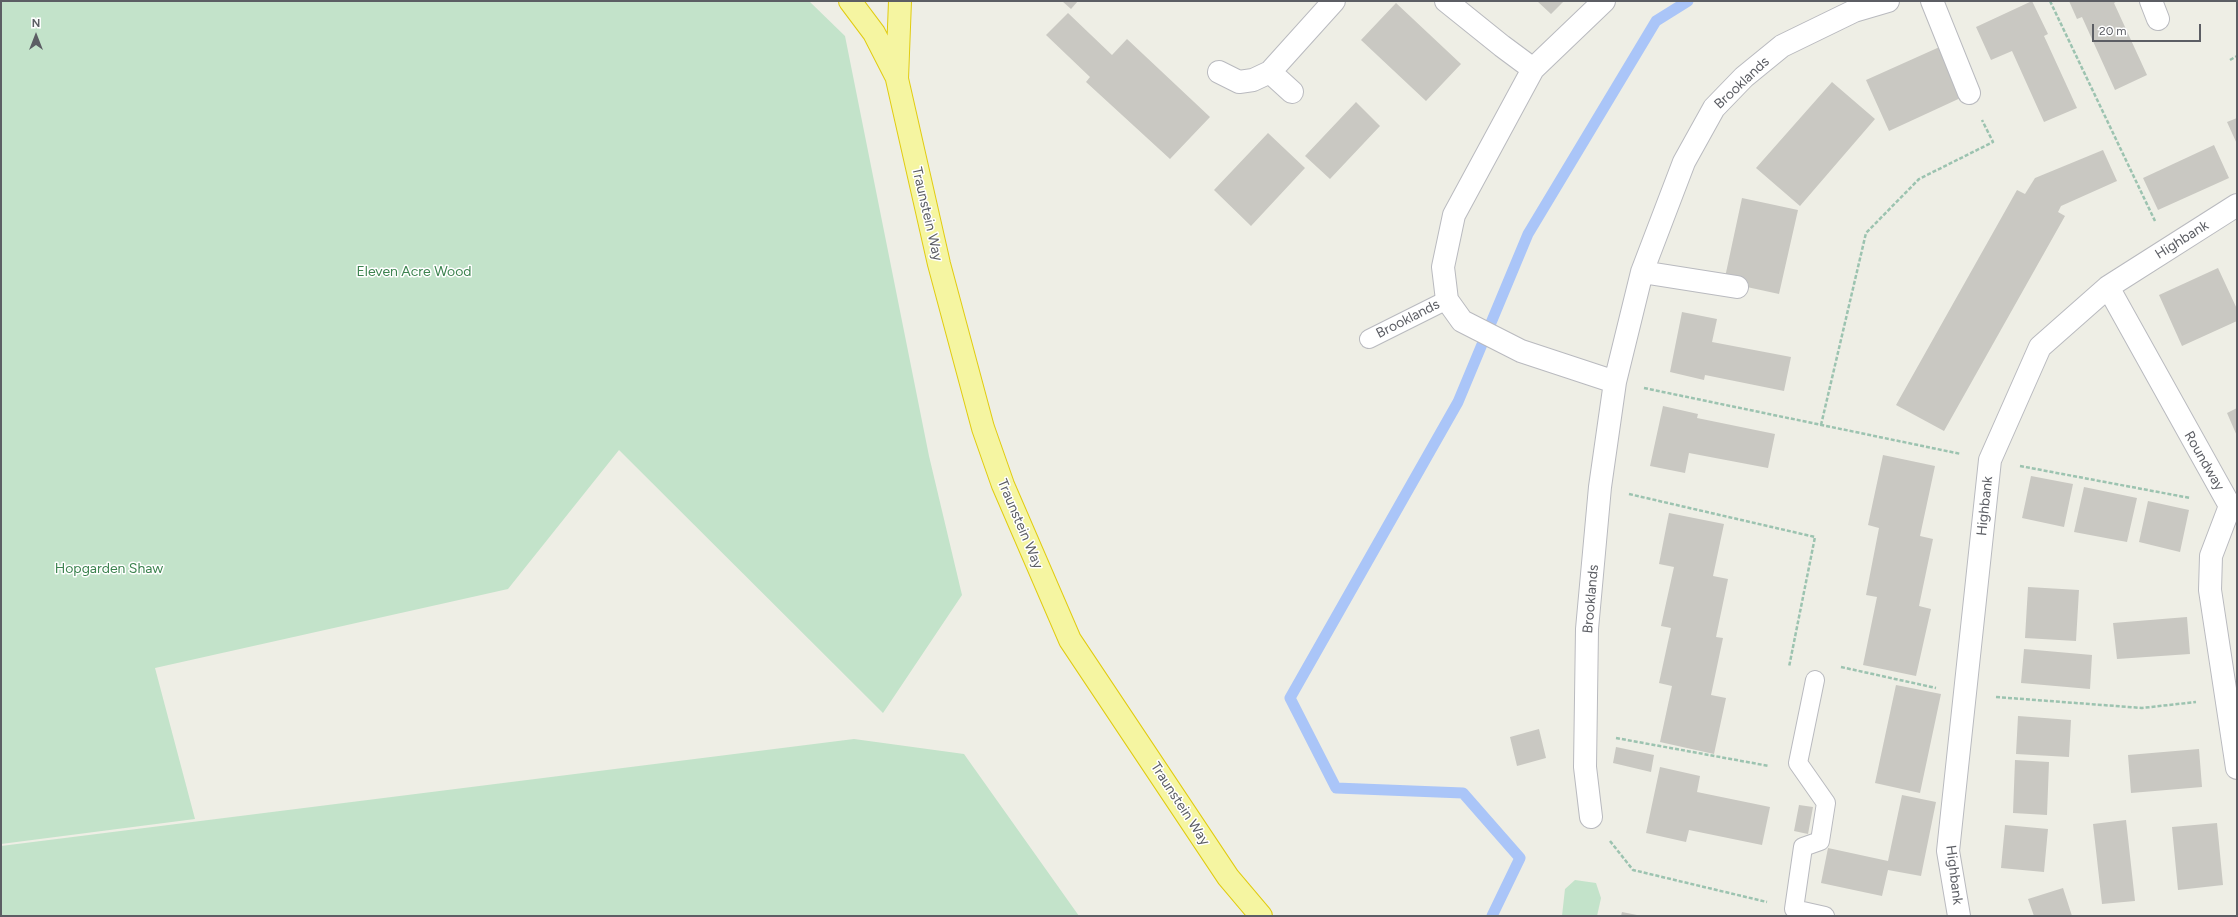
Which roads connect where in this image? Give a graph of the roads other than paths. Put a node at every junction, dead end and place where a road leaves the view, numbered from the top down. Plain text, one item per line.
1 (850, 1) edge
2 (900, 1) edge
3 (1334, 1) edge
4 (1446, 1) edge
5 (1604, 1) edge
6 (1888, 1) edge
7 (1932, 1) edge
8 (1533, 69) junction
9 (1219, 72) dead end
10 (1270, 72) junction
11 (897, 79) junction
12 (1292, 92) dead end
13 (1969, 93) road end
14 (2237, 205) edge
15 (1642, 272) junction
16 (2108, 287) junction
17 (1737, 288) dead end
18 (1447, 300) junction
19 (1369, 339) dead end
20 (1614, 382) junction
21 (2234, 507) edge
22 (1815, 680) dead end
23 (2237, 768) edge
24 (1591, 817) road end
25 (1261, 916) edge
26 (1824, 916) edge
27 (1959, 916) edge

1 - 11 highway, Traunstein Way
2 - 11 highway, Traunstein Way
3 - 10 street
4 - 8 street
5 - 8 street, Brooklands
6 - 15 street, Brooklands
7 - 13 street
8 - 18 street, Brooklands
9 - 10 street
10 - 12 street
11 - 25 highway, Traunstein Way
14 - 16 street, Highbank
15 - 17 street
15 - 20 street, Brooklands
16 - 21 street, Roundway
16 - 27 street, Highbank
18 - 19 lane, Brooklands
18 - 20 street, Brooklands
20 - 24 street, Brooklands
21 - 23 street, Roundway
22 - 26 lane

